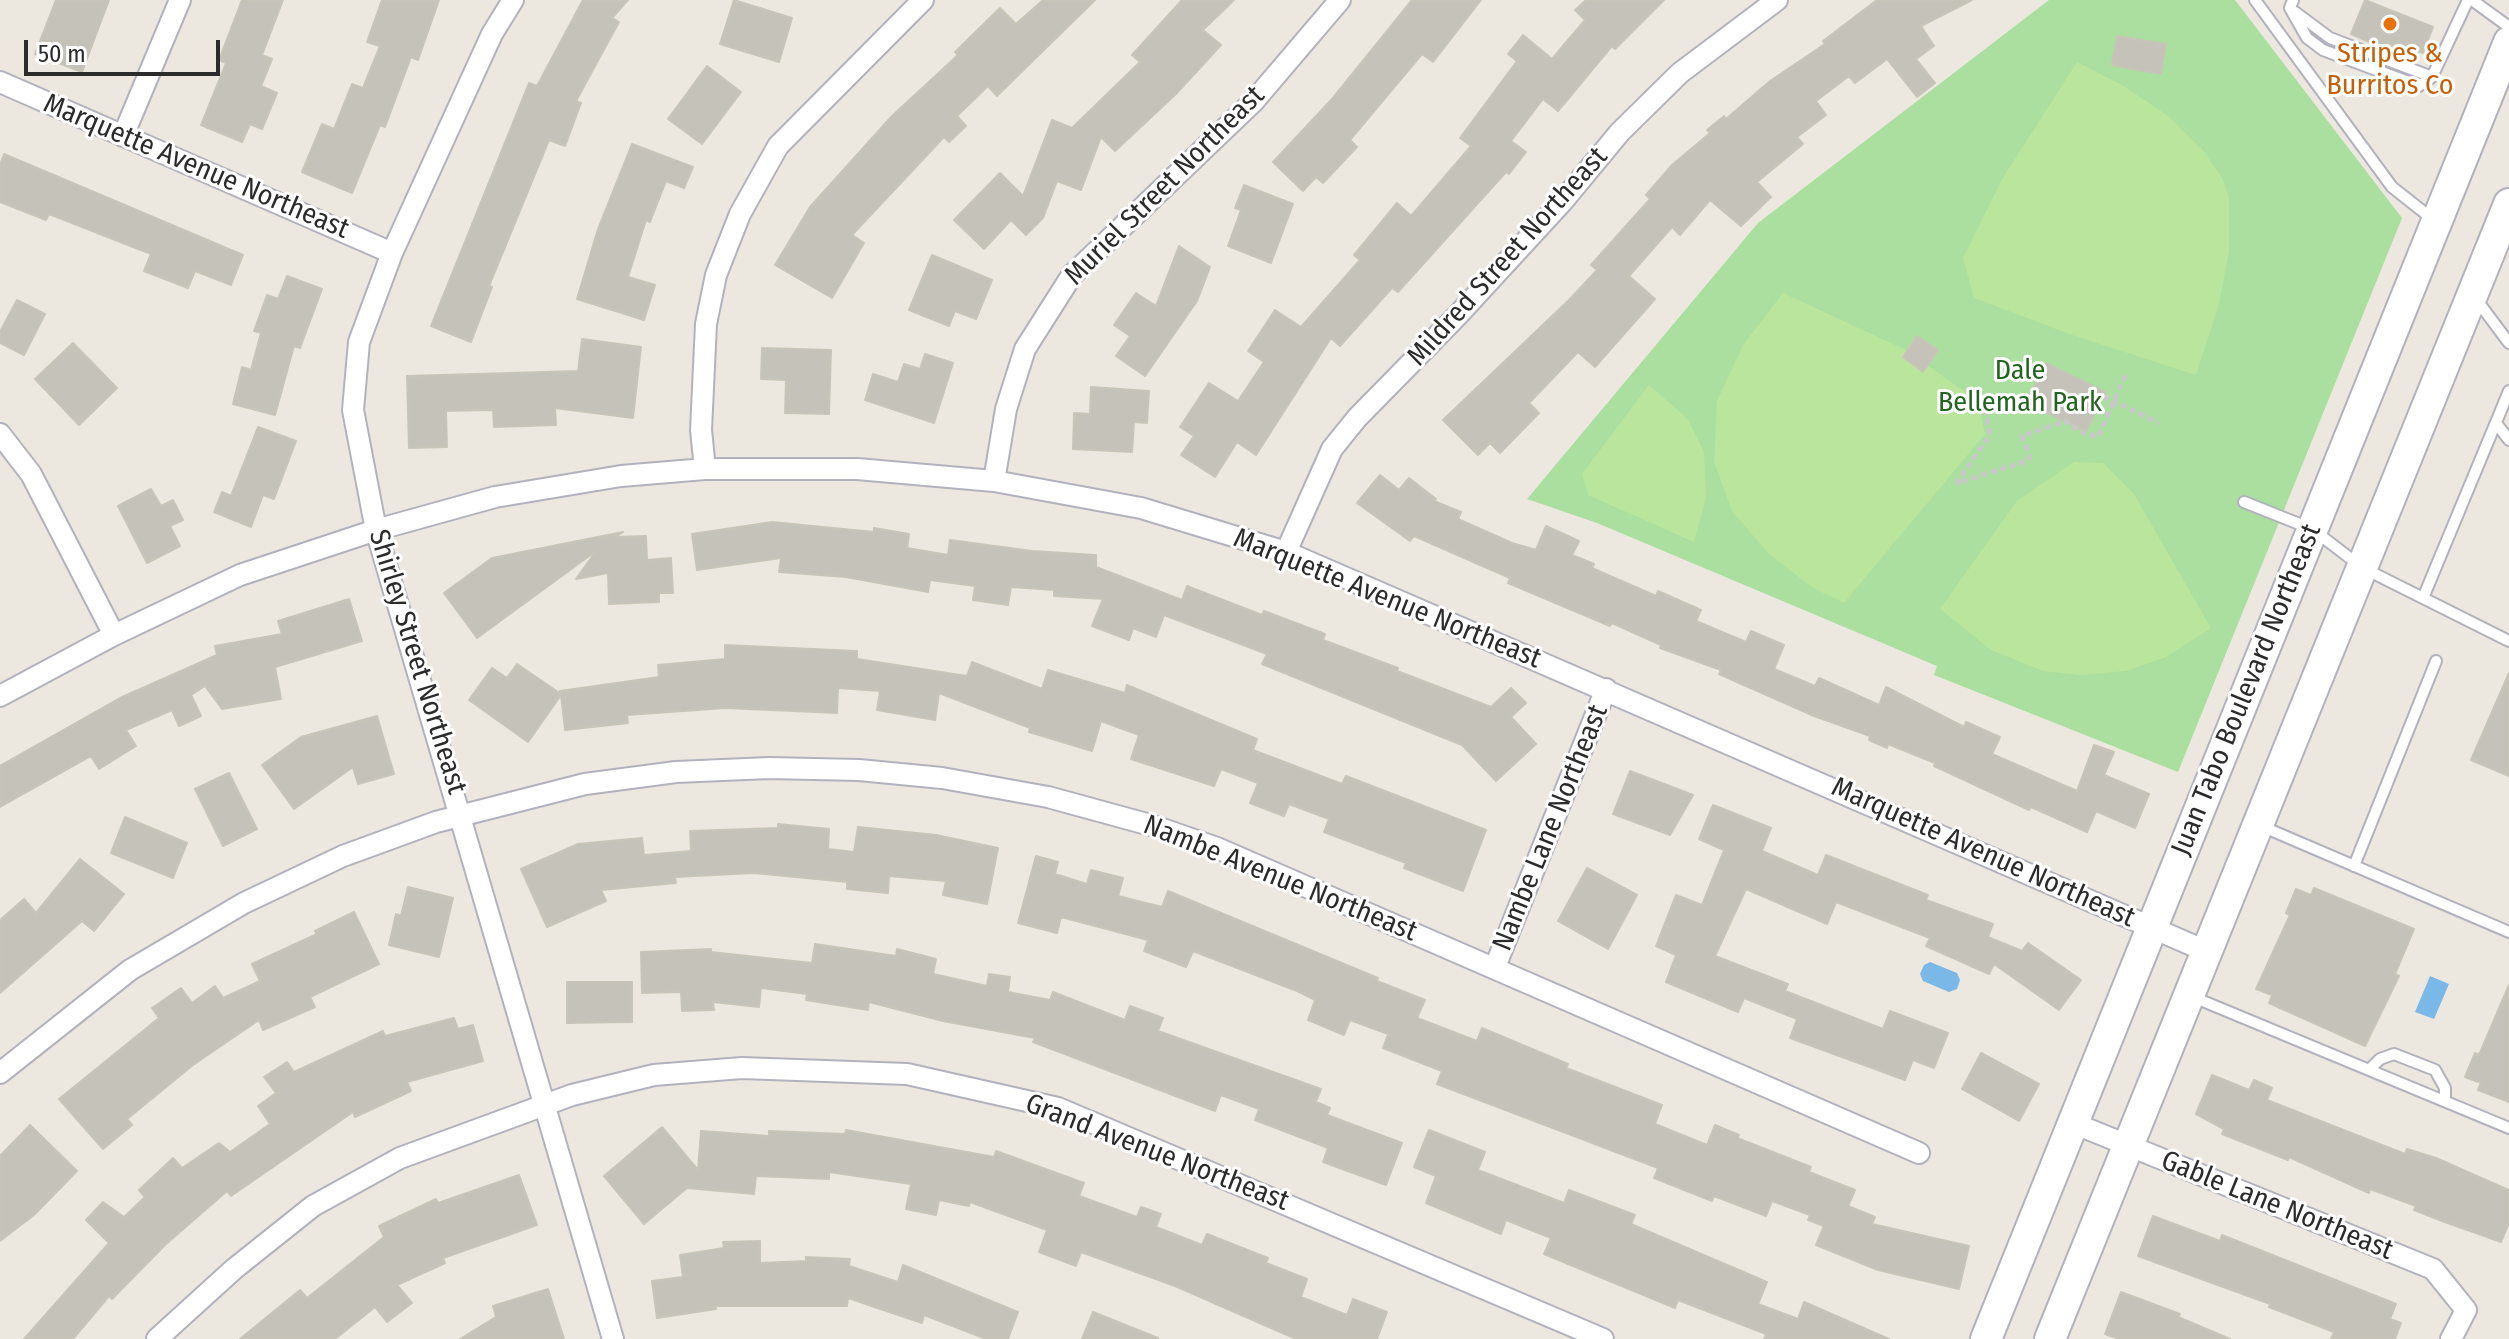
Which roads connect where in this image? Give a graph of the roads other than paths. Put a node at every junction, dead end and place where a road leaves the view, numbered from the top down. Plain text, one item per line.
1 (180, 0) edge
2 (513, 0) edge
3 (923, 0) edge
4 (1340, 0) edge
5 (1777, 0) edge
6 (2255, 0) edge
7 (2470, 0) edge
8 (2292, 4) edge
9 (2509, 27) edge
10 (2509, 42) edge
11 (0, 82) edge
12 (123, 136) junction
13 (2509, 204) edge
14 (2436, 222) junction
15 (2502, 242) edge
16 (392, 253) junction
17 (2473, 294) junction
18 (2509, 343) edge
19 (2509, 391) edge
20 (2496, 423) junction
21 (0, 434) edge
22 (2509, 440) edge
23 (705, 469) junction
24 (994, 481) junction
25 (2244, 502) dead end
26 (2312, 529) junction
27 (376, 530) junction
28 (1286, 552) junction
29 (2363, 568) junction
30 (2423, 598) junction
31 (114, 635) junction
32 (2509, 641) edge
33 (2436, 661) dead end
34 (1606, 689) junction
35 (0, 696) edge
36 (462, 815) junction
37 (2258, 825) junction
38 (2354, 866) junction
39 (2152, 926) junction
40 (2509, 932) edge
41 (2208, 952) junction
42 (1495, 967) junction
43 (2189, 995) junction
44 (2369, 1070) junction
45 (0, 1073) edge
46 (2445, 1101) junction
47 (547, 1103) junction
48 (2073, 1123) junction
49 (2509, 1128) edge
50 (2127, 1145) junction
51 (1919, 1153) dead end
52 (157, 1339) edge
53 (613, 1339) edge
54 (1603, 1339) edge
55 (1986, 1339) edge
56 (2050, 1339) edge
57 (2451, 1339) edge

1 - 12 street
2 - 16 street, Shirley Street Northeast
3 - 23 street
4 - 24 street, Muriel Street Northeast
5 - 28 street, Mildred Street Northeast
6 - 14 lane
7 - 8 lane
7 - 9 lane
10 - 14 main road, Juan Tabo Boulevard Northeast
11 - 12 street, Marquette Avenue Northeast
12 - 16 street, Marquette Avenue Northeast
13 - 15 main road
14 - 26 main road, Juan Tabo Boulevard Northeast
15 - 17 main road
16 - 27 street, Shirley Street Northeast
17 - 18 lane
17 - 29 main road
19 - 20 lane
20 - 22 lane
20 - 30 lane
21 - 31 street
23 - 24 street, Marquette Avenue Northeast
23 - 27 street, Marquette Avenue Northeast
24 - 28 street, Marquette Avenue Northeast
25 - 26 lane
26 - 29 lane
26 - 39 main road, Juan Tabo Boulevard Northeast
27 - 31 street, Marquette Avenue Northeast
27 - 36 street, Shirley Street Northeast
28 - 34 street, Marquette Avenue Northeast
29 - 30 lane
29 - 37 main road
30 - 32 lane
31 - 35 street, Marquette Avenue Northeast
33 - 38 lane
34 - 39 street, Marquette Avenue Northeast
34 - 42 street, Nambe Lane Northeast
36 - 42 street, Nambe Avenue Northeast
36 - 45 street, Nambe Avenue Northeast
36 - 47 street, Shirley Street Northeast
37 - 38 lane
37 - 41 main road
38 - 40 lane
39 - 41 street, Marquette Avenue Northeast
39 - 48 main road, Juan Tabo Boulevard Northeast
41 - 43 main road
42 - 51 street, Nambe Avenue Northeast
43 - 44 lane
43 - 50 main road
44 - 46 lane
44 - 46 lane
46 - 49 lane
47 - 52 street, Grand Avenue Northeast
47 - 53 street, Shirley Street Northeast
47 - 54 street, Grand Avenue Northeast
48 - 50 street, Gable Lane Northeast
48 - 55 main road, Juan Tabo Boulevard Northeast
50 - 56 main road
50 - 57 street, Gable Lane Northeast

